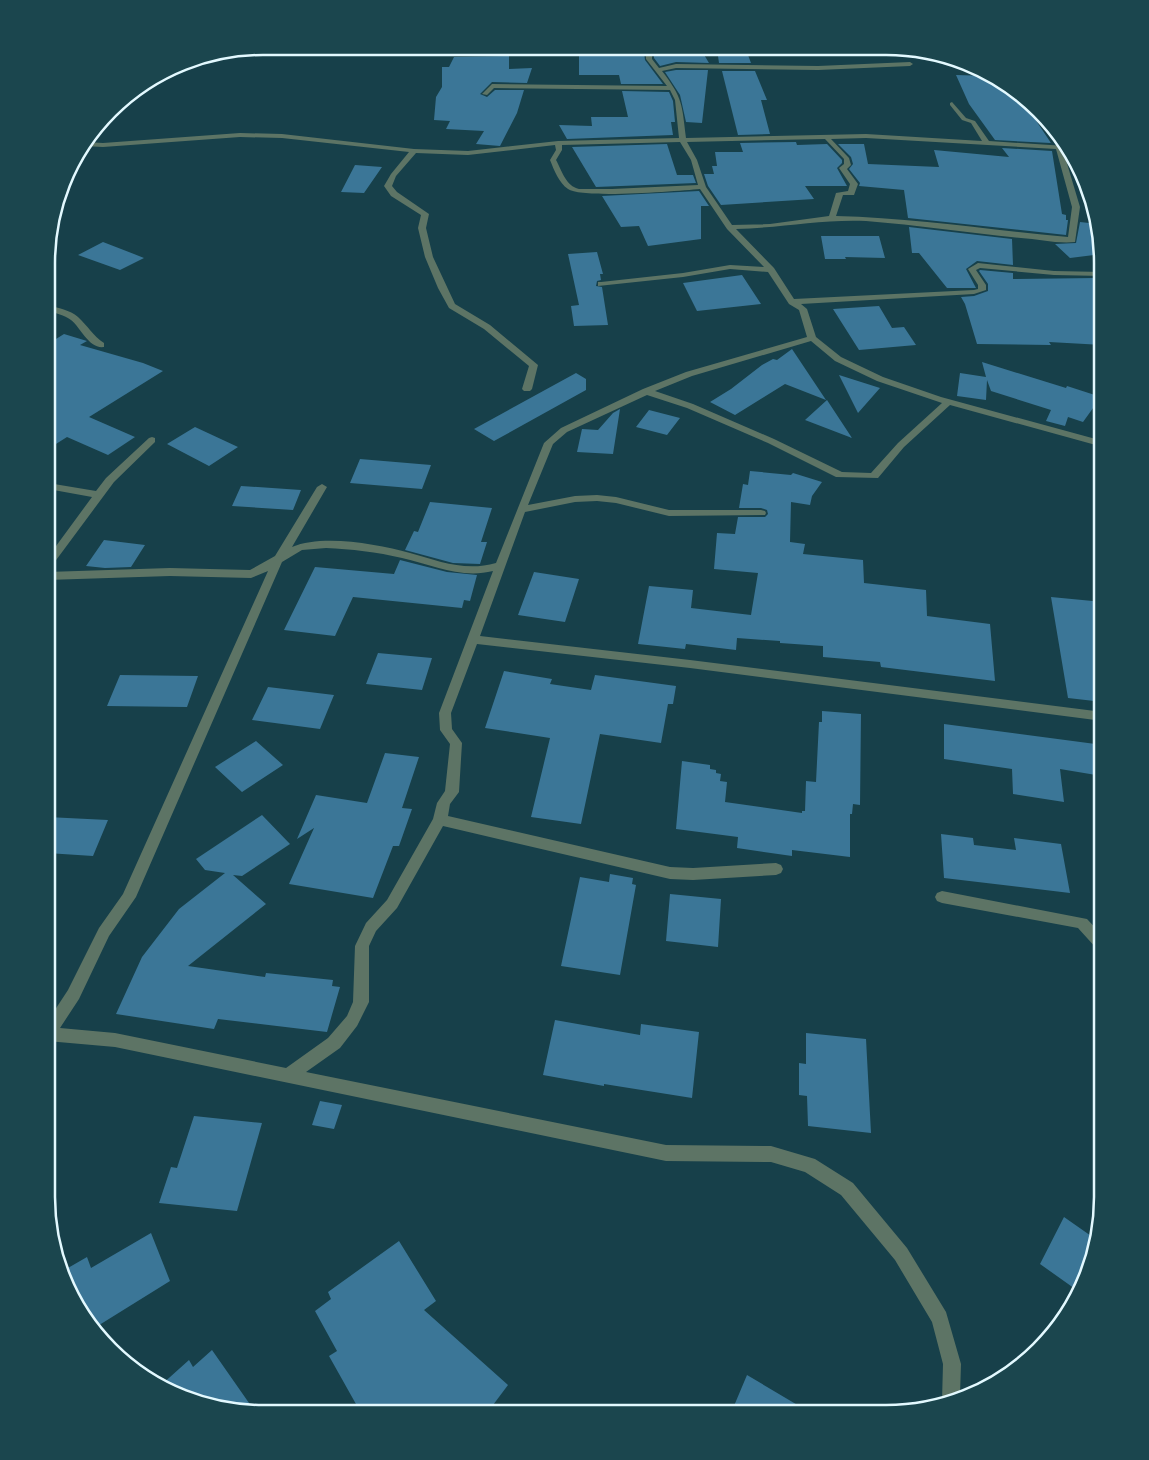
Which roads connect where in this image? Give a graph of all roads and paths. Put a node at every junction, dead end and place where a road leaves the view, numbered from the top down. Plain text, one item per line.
1 (649, 55) edge
2 (910, 64) dead end
3 (658, 70) junction
4 (672, 88) junction
5 (485, 94) dead end
6 (952, 104) dead end
7 (827, 138) junction
8 (683, 141) junction
9 (558, 143) junction
10 (92, 144) edge
11 (987, 144) junction
12 (1059, 147) edge
13 (414, 151) junction
14 (1067, 160) edge
15 (702, 187) junction
16 (832, 218) junction
17 (730, 227) junction
18 (771, 270) junction
19 (1094, 274) edge
20 (601, 284) dead end
21 (792, 302) junction
22 (55, 310) edge
23 (812, 338) junction
24 (101, 345) dead end
25 (527, 389) dead end
26 (646, 391) junction
27 (948, 402) junction
28 (152, 440) dead end
29 (1094, 442) edge
30 (55, 487) edge
31 (322, 487) dead end
32 (99, 495) junction
33 (521, 510) junction
34 (761, 514) dead end
35 (55, 555) edge
36 (278, 562) junction
37 (500, 566) junction
38 (55, 576) edge
39 (472, 639) junction
40 (1094, 716) edge
41 (440, 820) junction
42 (776, 868) dead end
43 (942, 897) dead end
44 (1094, 936) edge
45 (55, 1022) edge
46 (55, 1035) edge
47 (287, 1076) junction
48 (950, 1395) edge

1 - 3 street
2 - 3 street
3 - 4 street
4 - 5 street
4 - 8 street
6 - 11 street
7 - 8 street
7 - 11 street
7 - 16 street
8 - 9 street
8 - 15 street
9 - 13 street
9 - 15 street
10 - 13 street
11 - 12 street
13 - 25 street
14 - 16 street
15 - 17 street
16 - 17 street
17 - 18 street
18 - 20 street
18 - 21 street
19 - 21 street
21 - 23 street
22 - 24 street
23 - 26 street
23 - 27 street
26 - 27 street
26 - 33 street
27 - 29 street
28 - 32 street
30 - 32 street
31 - 36 street
32 - 35 street
33 - 34 street
33 - 37 street
36 - 37 street
36 - 38 street
36 - 45 street
37 - 39 street
39 - 40 street
39 - 41 street
41 - 42 street
41 - 47 street
43 - 44 street
46 - 47 street
47 - 48 street

